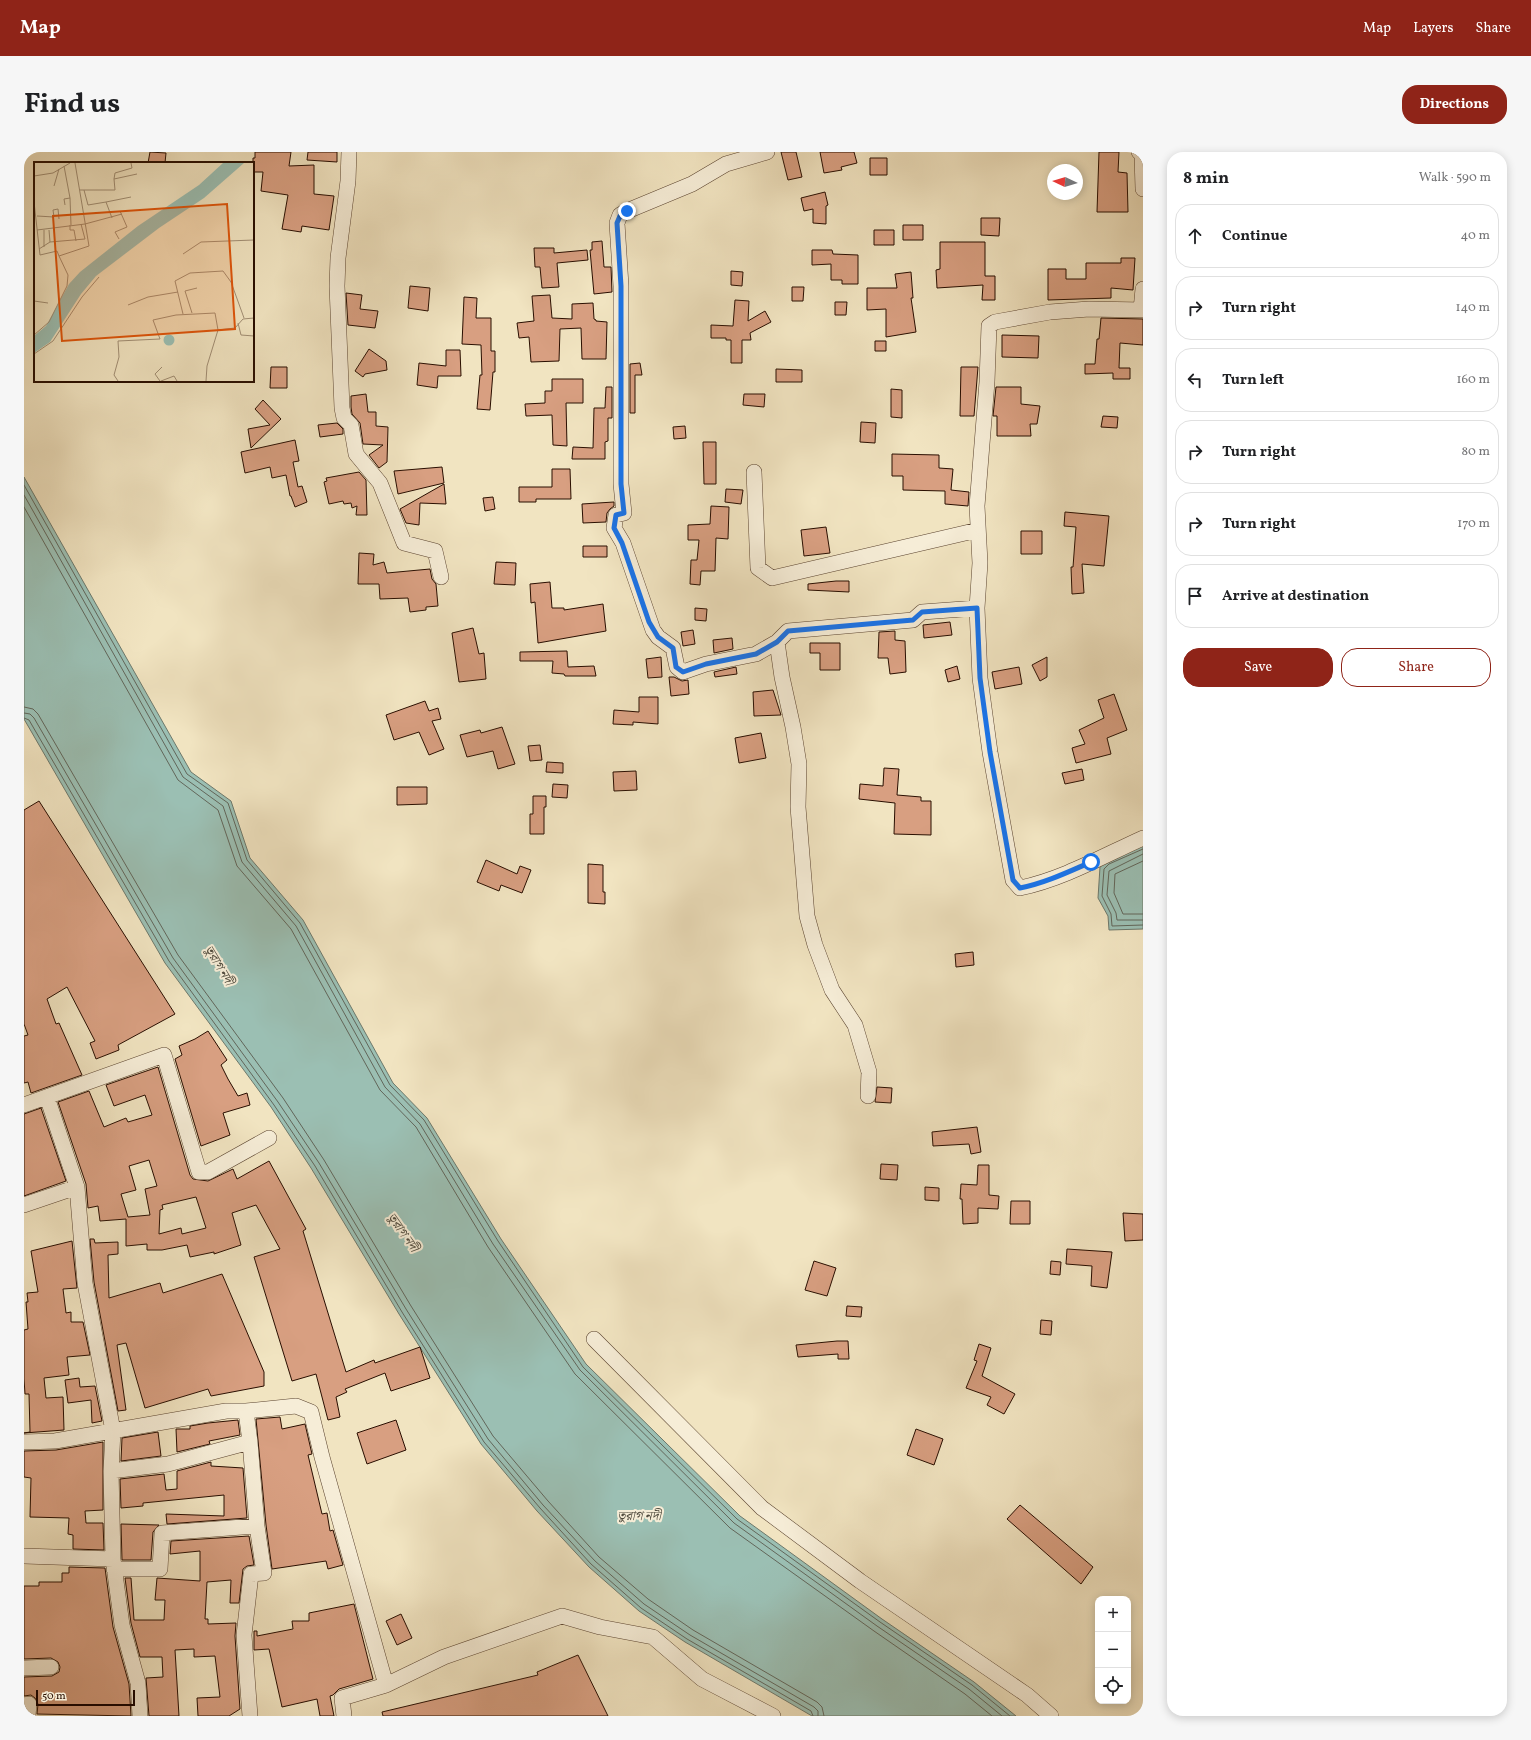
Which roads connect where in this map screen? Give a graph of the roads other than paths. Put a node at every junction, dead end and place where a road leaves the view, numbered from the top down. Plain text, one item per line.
1 (349, 152) edge
2 (767, 152) edge
3 (1138, 152) edge
4 (1143, 189) edge
5 (1143, 289) edge
6 (1142, 310) edge
7 (754, 472) dead end
8 (978, 530) junction
9 (440, 577) dead end
10 (977, 608) junction
11 (777, 642) junction
12 (1143, 838) edge
13 (868, 1096) dead end
14 (47, 1097) junction
15 (24, 1105) edge
16 (269, 1138) dead end
17 (77, 1187) junction
18 (24, 1205) edge
19 (594, 1339) dead end
20 (246, 1411) junction
21 (113, 1431) junction
22 (24, 1442) edge
23 (250, 1442) junction
24 (111, 1472) junction
25 (257, 1526) junction
26 (24, 1556) edge
27 (114, 1564) junction
28 (51, 1667) dead end
29 (24, 1668) edge
30 (386, 1685) junction
31 (24, 1705) edge
32 (28, 1716) edge
33 (140, 1716) edge
34 (250, 1716) edge
35 (344, 1716) edge
36 (773, 1716) edge
37 (1051, 1716) edge

1 - 9 street
2 - 11 street
3 - 4 street
5 - 6 street
6 - 8 street
7 - 8 street
8 - 10 street
10 - 11 street
10 - 12 street
11 - 13 street
14 - 15 street
14 - 16 street
14 - 17 street
17 - 18 street
17 - 21 street
19 - 37 street
20 - 21 street
20 - 23 street
20 - 30 street
21 - 22 street
21 - 24 street
23 - 24 street
23 - 25 street
24 - 27 street
25 - 27 street
25 - 34 street
26 - 27 street
27 - 33 street
28 - 29 street
30 - 35 street
30 - 36 street
31 - 32 street

